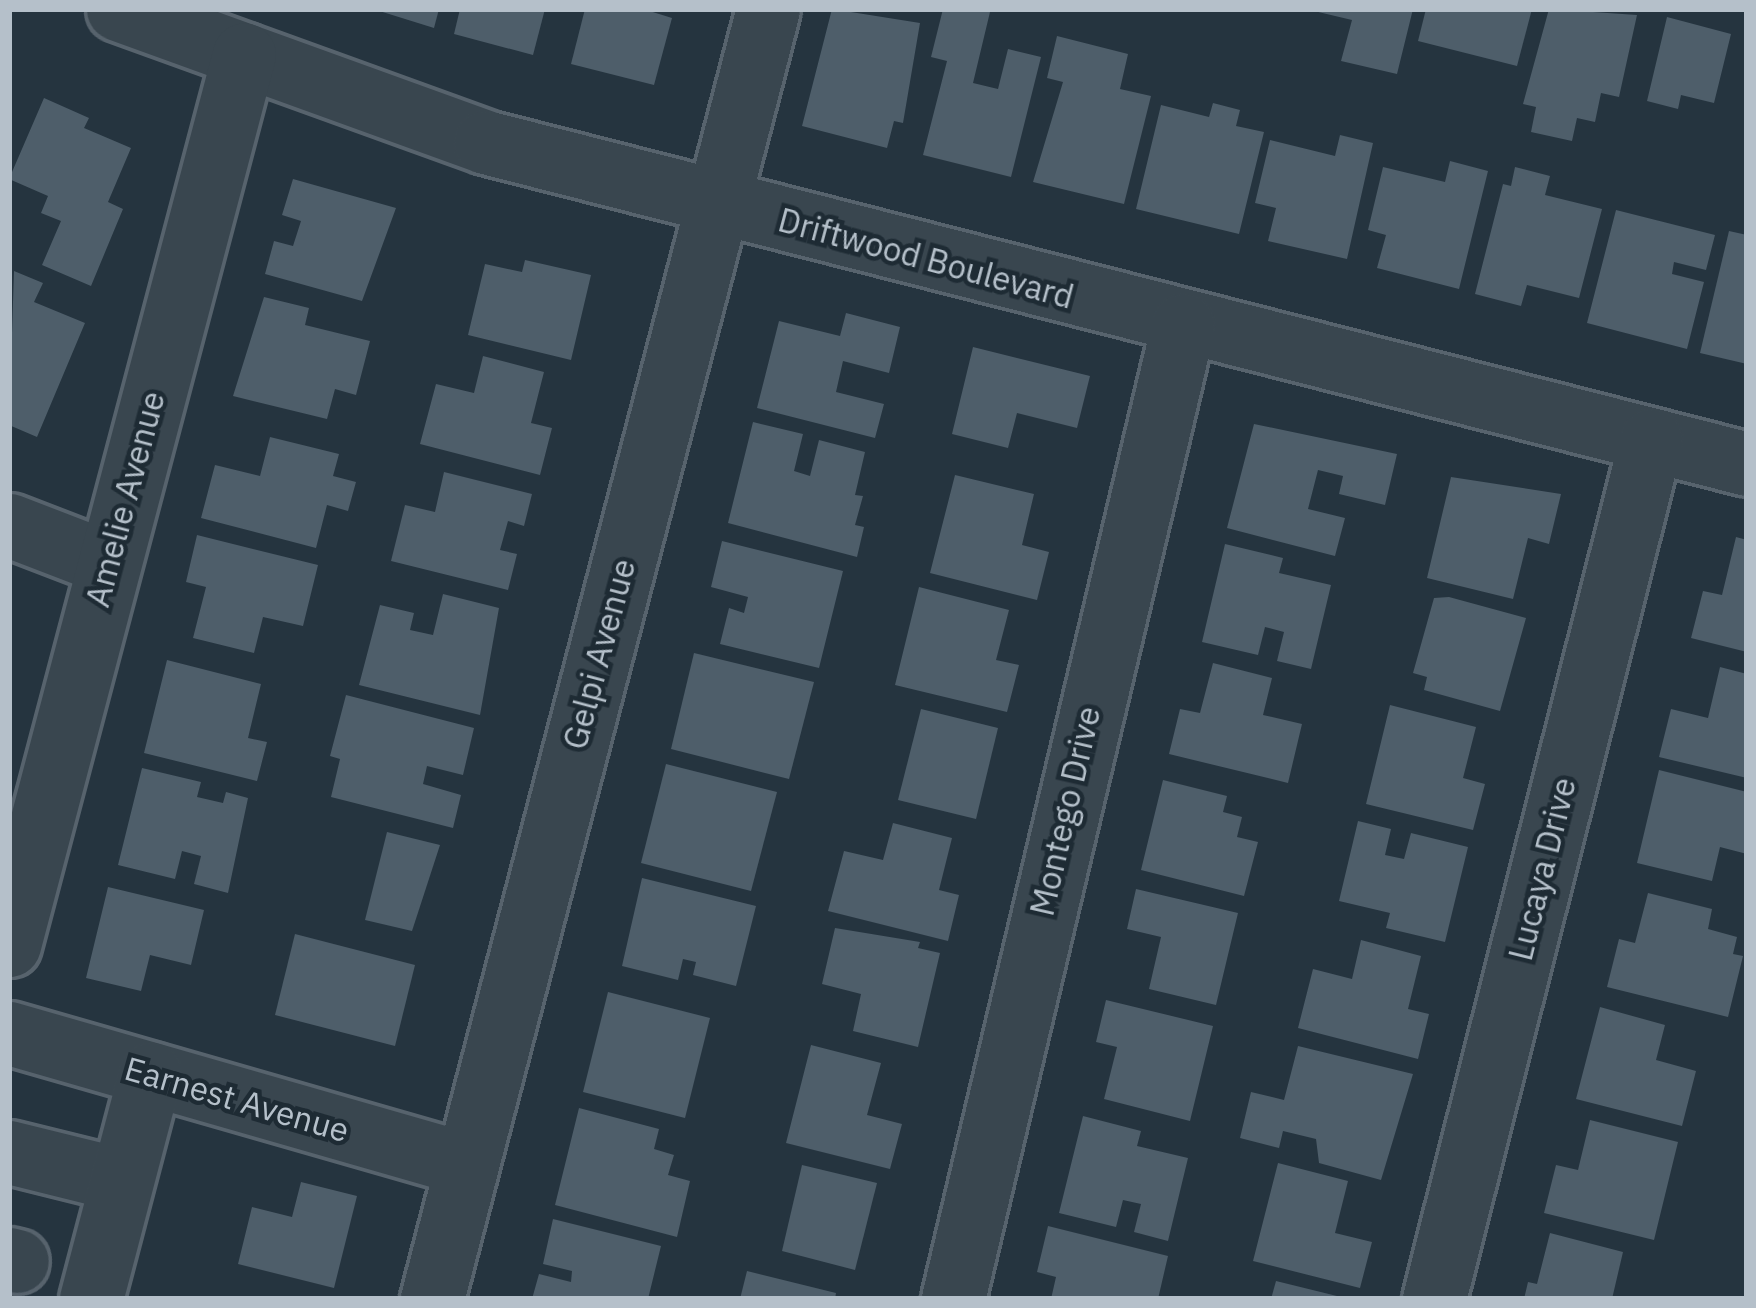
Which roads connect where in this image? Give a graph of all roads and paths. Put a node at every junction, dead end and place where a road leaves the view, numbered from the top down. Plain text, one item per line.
1 (118, 9) edge
2 (768, 9) edge
3 (244, 54) junction
4 (716, 204) junction
5 (1183, 325) junction
6 (1651, 440) junction
7 (1747, 464) edge
8 (9, 525) edge
9 (108, 563) junction
10 (9, 945) edge
11 (9, 1034) edge
12 (150, 1074) junction
13 (9, 1152) edge
14 (466, 1164) junction
15 (122, 1180) junction
16 (91, 1299) edge
17 (432, 1299) edge
18 (953, 1299) edge
19 (1434, 1299) edge

1 - 3 street, Driftwood Boulevard
2 - 4 street, Gelpi Avenue
3 - 4 street, Driftwood Boulevard
3 - 9 street, Amelie Avenue
4 - 5 street, Driftwood Boulevard
4 - 14 street, Gelpi Avenue
5 - 6 street, Driftwood Boulevard
5 - 18 street, Montego Drive
6 - 7 street, Driftwood Boulevard
6 - 19 street, Lucaya Drive
8 - 9 street
9 - 10 street, Amelie Avenue
11 - 12 street, Earnest Avenue
12 - 14 street, Earnest Avenue
12 - 15 street
13 - 15 street
14 - 17 street, Gelpi Avenue
15 - 16 street

